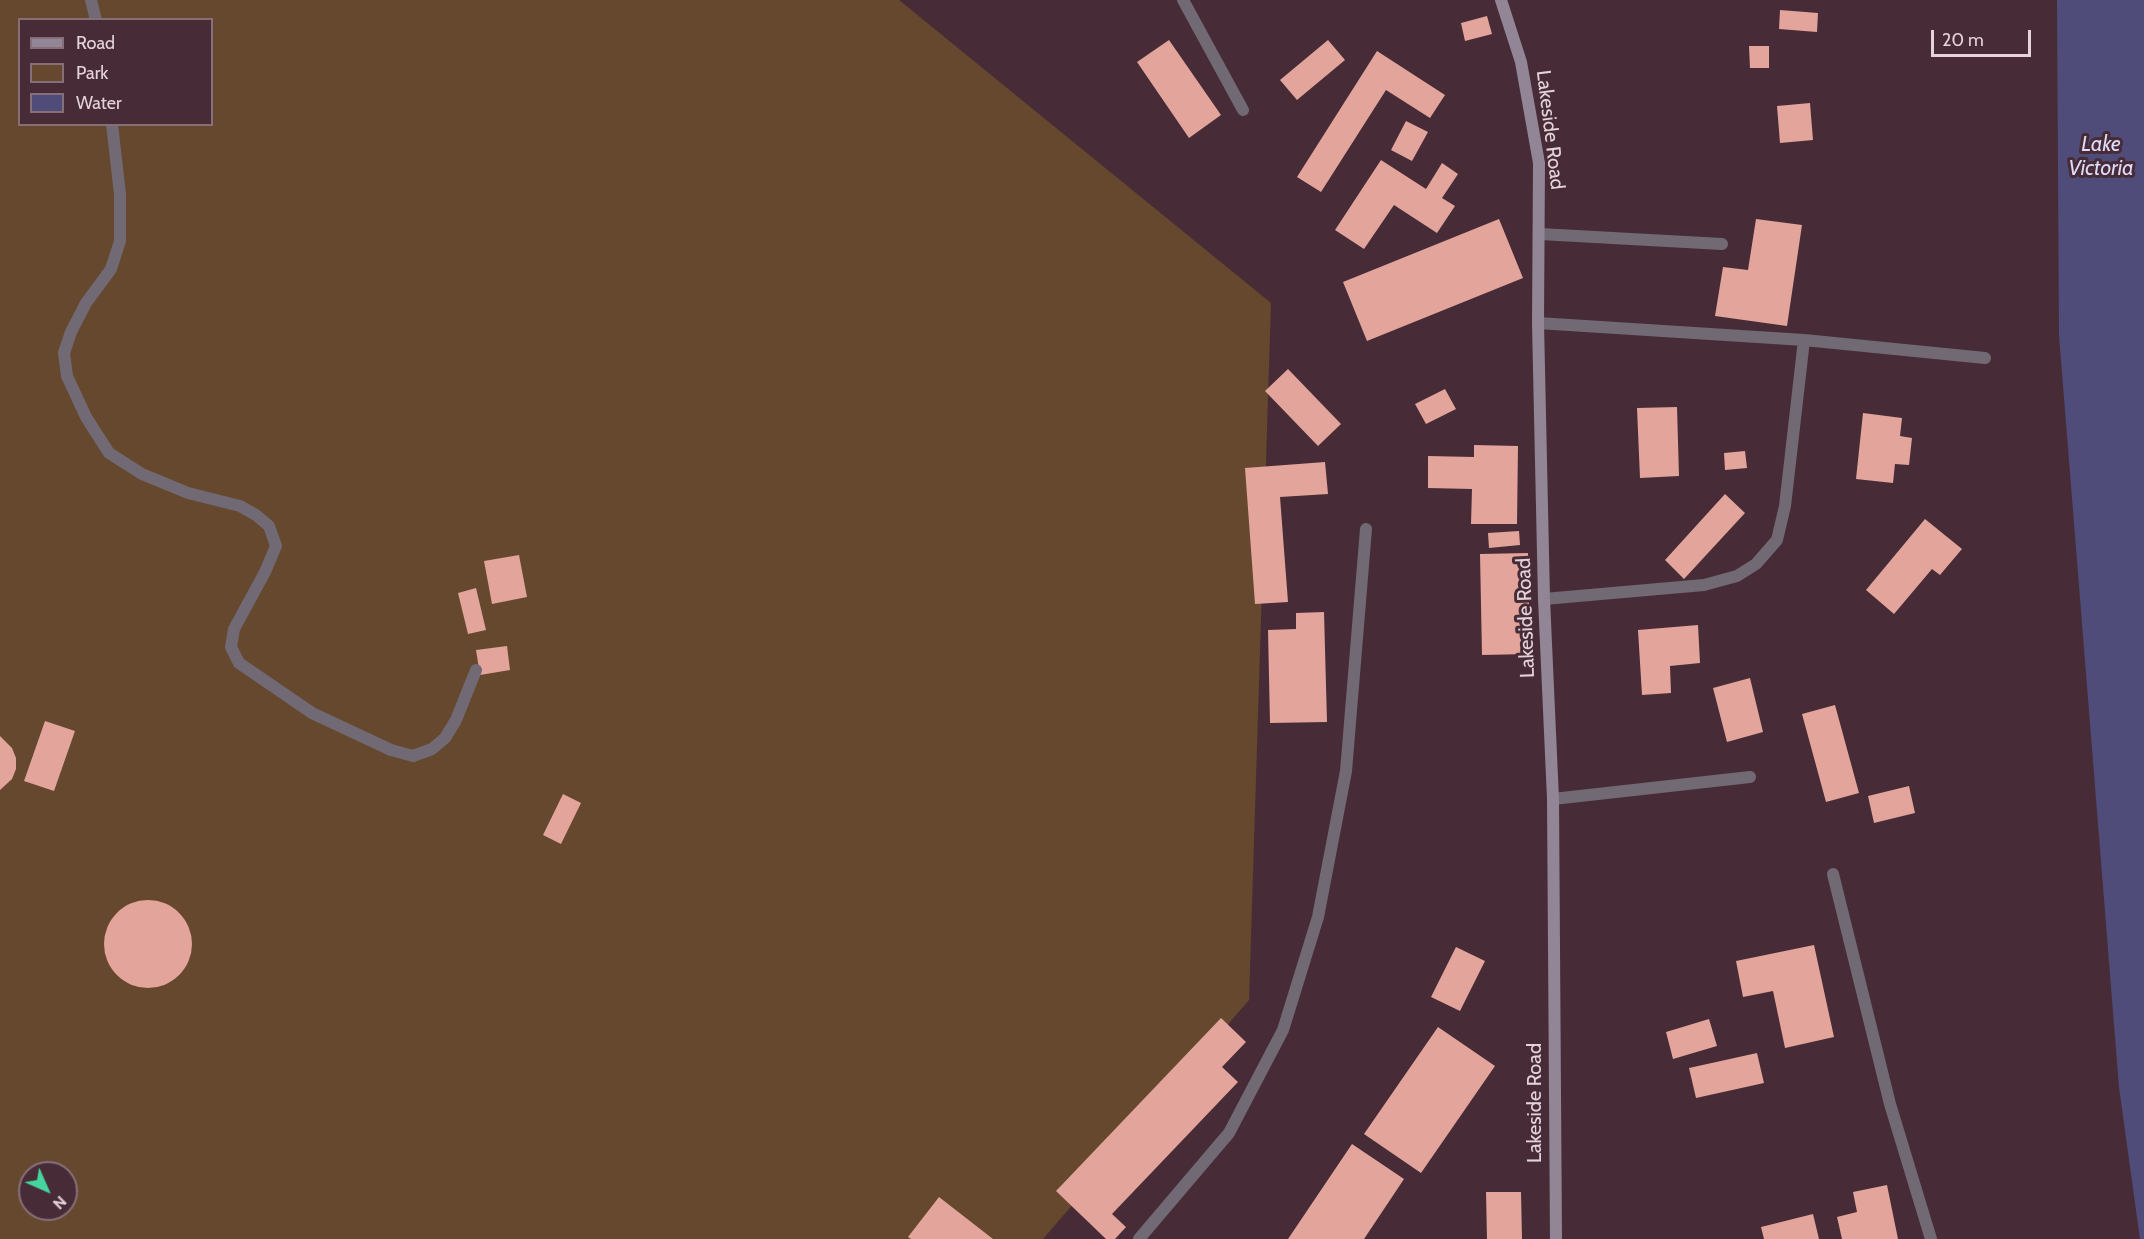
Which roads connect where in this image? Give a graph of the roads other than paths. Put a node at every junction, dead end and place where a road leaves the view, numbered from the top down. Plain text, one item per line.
1 (91, 0) edge
2 (1183, 0) edge
3 (1501, 0) edge
4 (96, 18) edge
5 (1243, 110) dead end
6 (112, 126) edge
7 (1540, 234) junction
8 (1722, 244) dead end
9 (1538, 323) junction
10 (1804, 340) junction
11 (1985, 358) dead end
12 (1366, 529) dead end
13 (1545, 598) junction
14 (476, 670) dead end
15 (1750, 777) dead end
16 (1553, 800) junction
17 (1833, 874) dead end
18 (1138, 1239) edge
19 (1556, 1239) edge
20 (1931, 1239) edge

1 - 4 street
2 - 5 street
3 - 7 street, Lakeside Road
6 - 14 street
7 - 8 street
7 - 9 street, Lakeside Road
9 - 10 street
9 - 13 street, Lakeside Road
10 - 11 street
10 - 13 street
12 - 18 street
13 - 16 street, Lakeside Road
15 - 16 street
16 - 19 street, Lakeside Road
17 - 20 street

